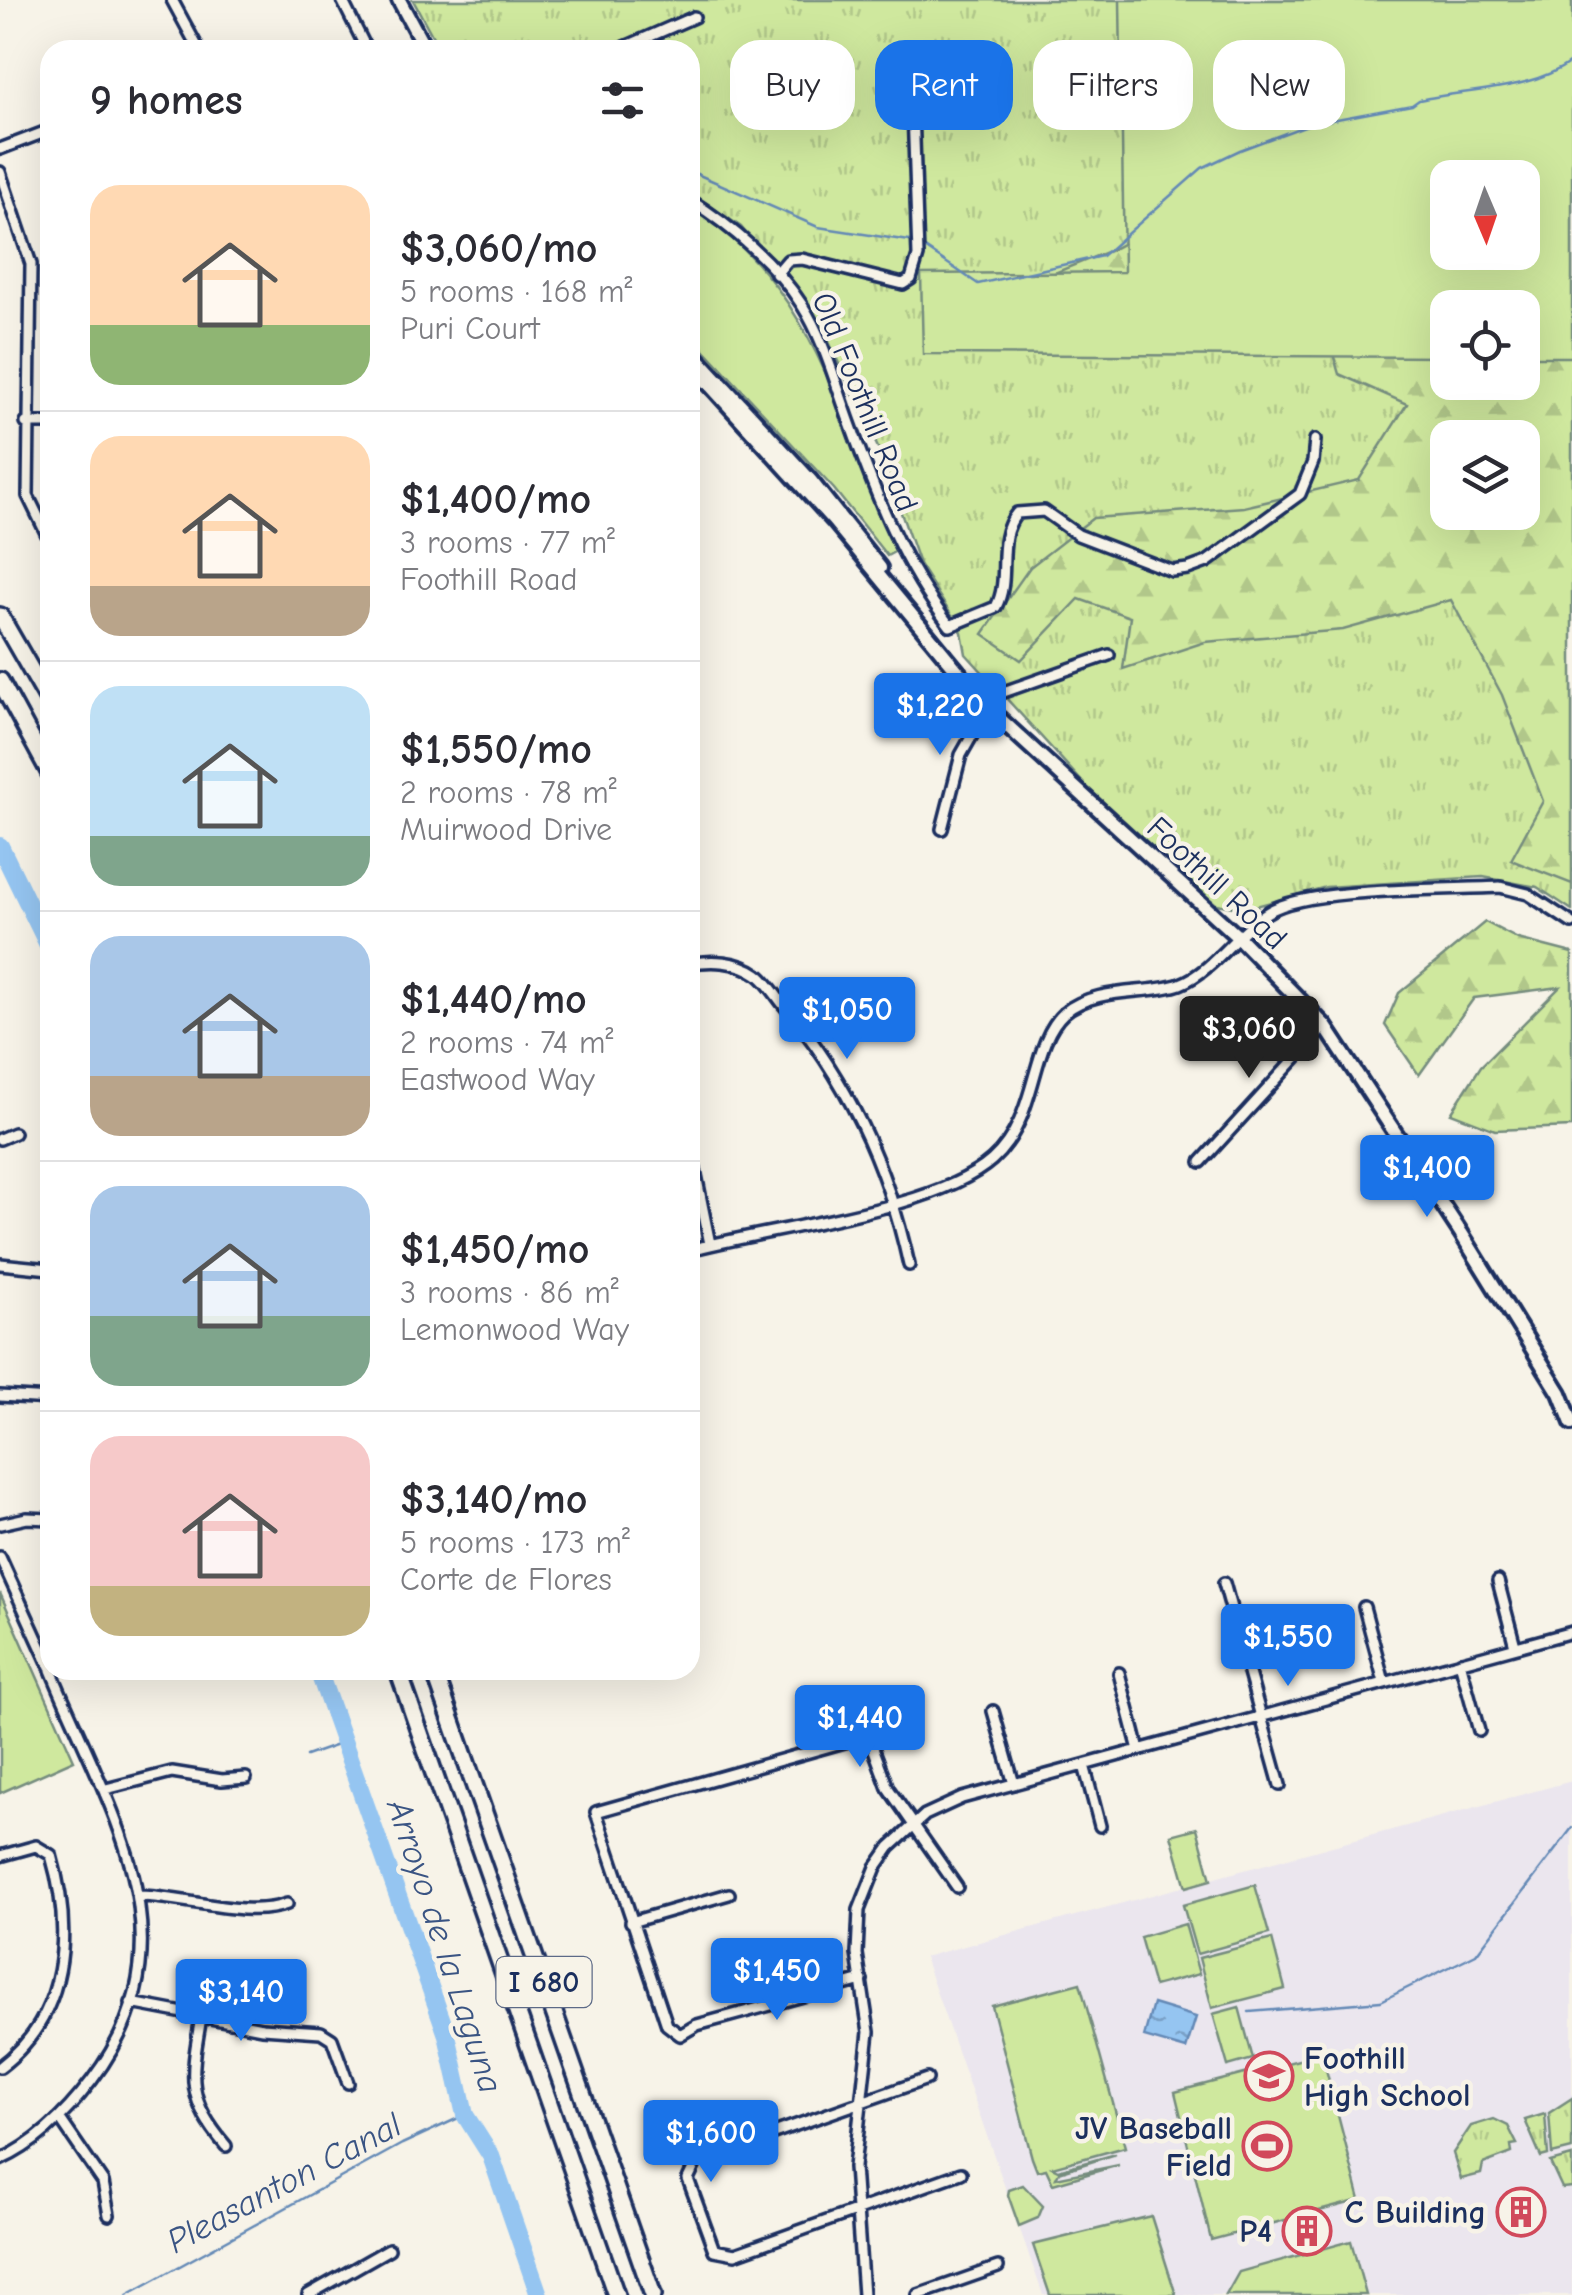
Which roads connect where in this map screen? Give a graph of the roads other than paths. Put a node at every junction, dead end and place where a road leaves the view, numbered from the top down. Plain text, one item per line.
1 (172, 0) edge
2 (342, 0) edge
3 (399, 0) edge
4 (694, 18) dead end
5 (194, 40) edge
6 (362, 40) edge
7 (421, 40) edge
8 (642, 40) edge
9 (914, 130) edge
10 (40, 134) edge
11 (0, 149) edge
12 (0, 172) edge
13 (700, 208) edge
14 (776, 274) junction
15 (700, 361) edge
16 (700, 374) edge
17 (26, 423) junction
18 (40, 423) edge
19 (1314, 440) dead end
20 (40, 521) edge
21 (897, 596) junction
22 (0, 616) edge
23 (950, 626) junction
24 (936, 649) junction
25 (1109, 655) dead end
26 (0, 681) edge
27 (40, 686) edge
28 (990, 710) junction
29 (40, 755) edge
30 (942, 829) dead end
31 (1572, 923) edge
32 (1239, 938) junction
33 (700, 962) edge
34 (1325, 1026) junction
35 (14, 1132) dead end
36 (0, 1139) edge
37 (1201, 1162) dead end
38 (700, 1194) edge
39 (895, 1202) junction
40 (710, 1244) junction
41 (700, 1247) edge
42 (0, 1264) edge
43 (909, 1265) dead end
44 (40, 1267) edge
45 (1566, 1389) edge
46 (0, 1396) edge
47 (40, 1398) edge
48 (1572, 1423) edge
49 (1572, 1438) edge
50 (40, 1519) edge
51 (0, 1524) edge
52 (0, 1557) edge
53 (1498, 1581) dead end
54 (1224, 1584) dead end
55 (1364, 1607) dead end
56 (1572, 1632) edge
57 (40, 1645) edge
58 (1515, 1646) junction
59 (1460, 1662) junction
60 (1119, 1673) dead end
61 (56, 1680) edge
62 (401, 1680) edge
63 (438, 1680) edge
64 (1384, 1682) junction
65 (853, 1693) dead end
66 (994, 1711) dead end
67 (1260, 1717) junction
68 (1479, 1732) dead end
69 (866, 1736) junction
70 (1139, 1750) junction
71 (1084, 1765) junction
72 (246, 1778) dead end
73 (1014, 1784) junction
74 (1280, 1785) dead end
75 (106, 1789) junction
76 (913, 1824) junction
77 (1100, 1826) dead end
78 (0, 1856) edge
79 (957, 1888) dead end
80 (729, 1894) dead end
81 (140, 1896) junction
82 (287, 1904) dead end
83 (631, 1922) junction
84 (862, 1980) junction
85 (131, 2003) junction
86 (201, 2017) junction
87 (0, 2068) edge
88 (927, 2079) dead end
89 (348, 2083) dead end
90 (863, 2102) junction
91 (60, 2119) junction
92 (226, 2146) dead end
93 (0, 2160) edge
94 (961, 2174) dead end
95 (855, 2210) junction
96 (109, 2215) dead end
97 (389, 2249) dead end
98 (998, 2266) dead end
99 (308, 2295) edge
100 (616, 2295) edge
101 (653, 2295) edge
102 (862, 2295) edge
103 (918, 2295) edge

1 - 5 street
2 - 6 street
3 - 7 main road
4 - 8 street
9 - 14 street
10 - 11 street
12 - 17 street
13 - 14 street, Old Foothill Road
14 - 23 street, Old Foothill Road
15 - 21 main road, Foothill Road
16 - 21 main road, Foothill Road
17 - 18 street
17 - 20 street
19 - 23 street
21 - 24 main road, Foothill Road
22 - 27 highway
23 - 24 street
24 - 28 main road, Foothill Road
25 - 28 street
26 - 29 highway
28 - 30 street
28 - 32 main road, Foothill Road
31 - 32 street
32 - 34 main road, Foothill Road
32 - 39 street
33 - 39 street
34 - 37 street
34 - 45 main road, Foothill Road
35 - 36 street
38 - 40 street
39 - 40 street
39 - 43 street
40 - 41 street
42 - 44 street
45 - 48 main road, Foothill Road
45 - 49 main road, Foothill Road
46 - 47 street
50 - 51 street
52 - 57 street
53 - 58 street
54 - 67 street
55 - 64 street
56 - 58 street
58 - 59 street
59 - 64 street
59 - 68 street
60 - 70 street
61 - 75 street
62 - 100 highway, I 680
63 - 101 highway, I 680
64 - 67 street
65 - 69 street
66 - 73 street
67 - 70 street
67 - 74 street
69 - 76 street
69 - 83 street
70 - 71 street
71 - 73 street
71 - 77 street
72 - 75 street
73 - 76 street
75 - 81 street
76 - 79 street
76 - 84 street
78 - 87 street
80 - 83 street
81 - 82 street
81 - 85 street
83 - 84 street
84 - 90 street
85 - 86 street
85 - 91 street
86 - 89 street
86 - 92 street
88 - 90 street
90 - 95 street
90 - 95 street
91 - 93 street
91 - 96 street
94 - 95 street
95 - 102 street
97 - 99 street
98 - 103 street

